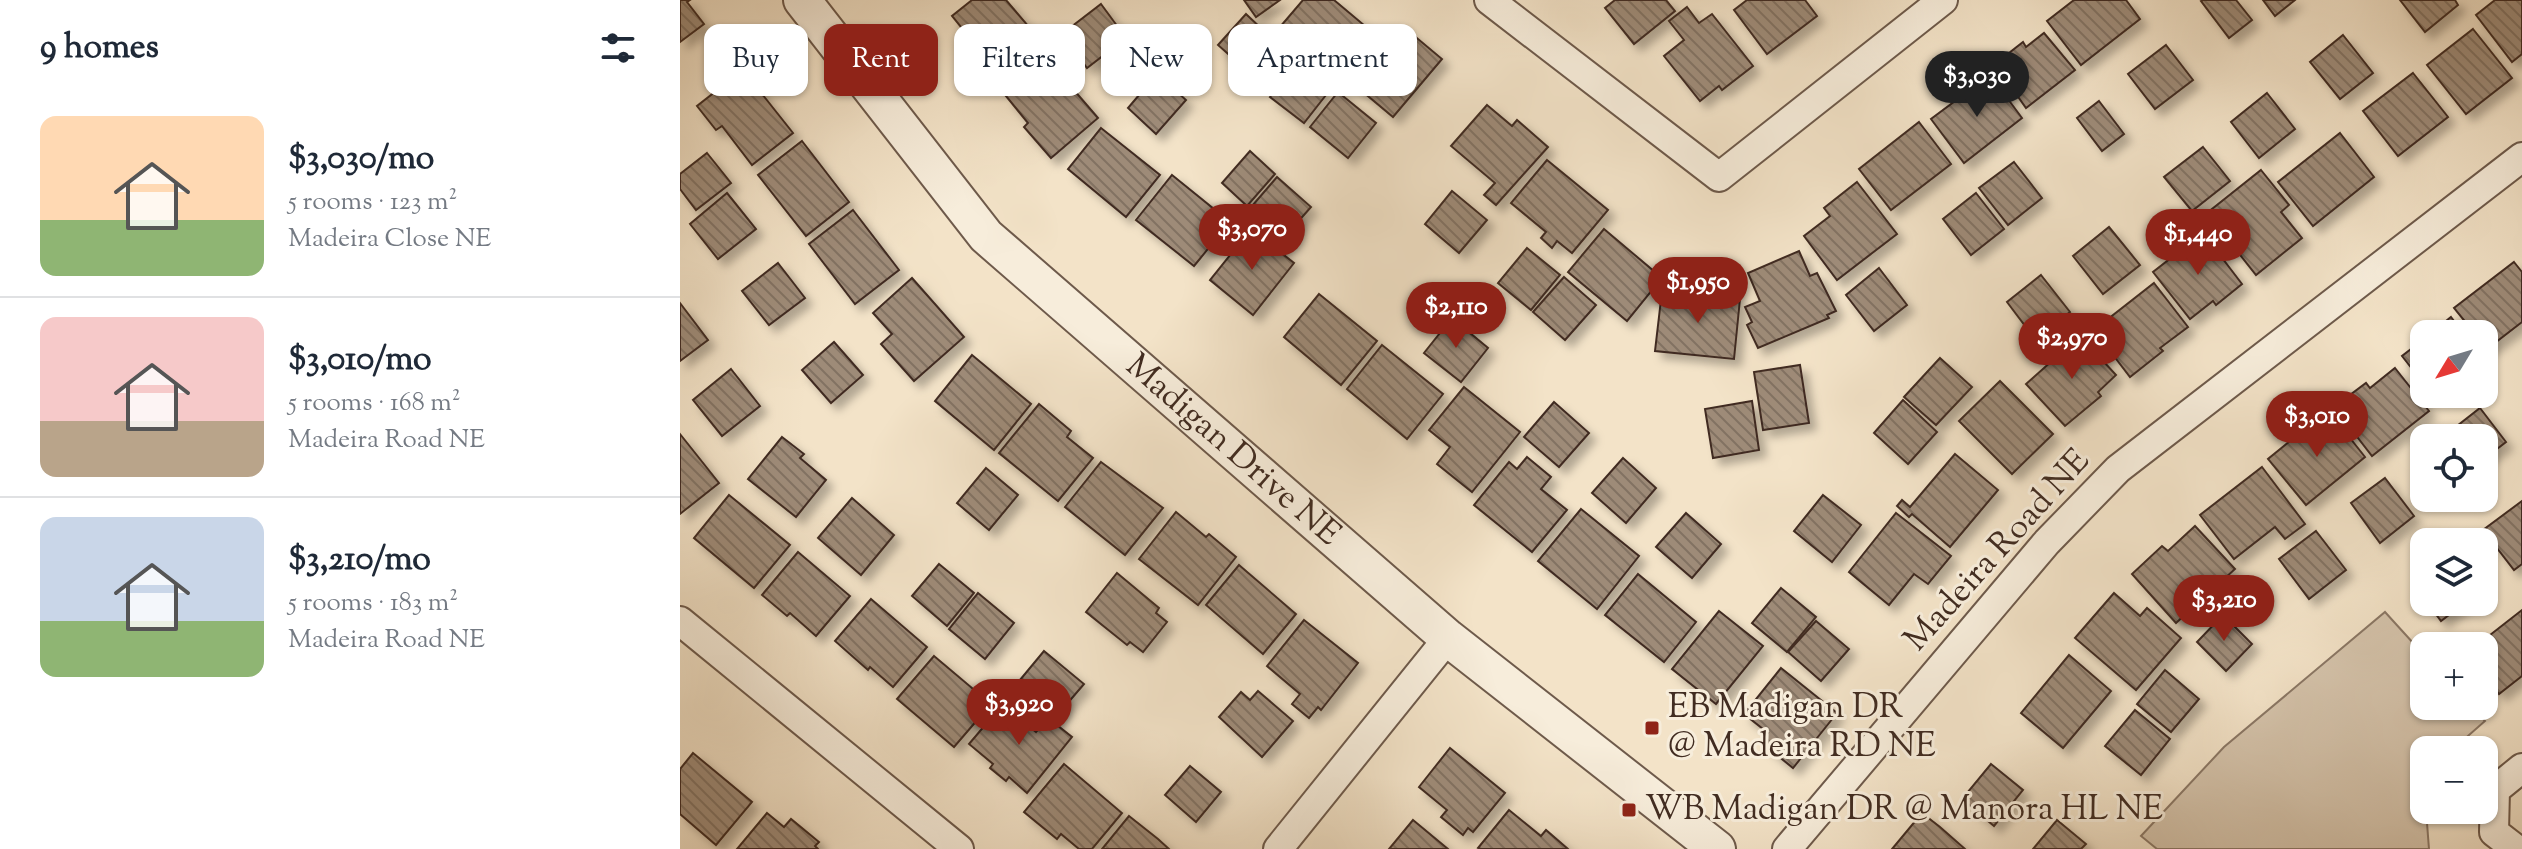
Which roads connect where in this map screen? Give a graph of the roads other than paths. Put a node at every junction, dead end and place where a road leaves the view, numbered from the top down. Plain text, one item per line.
1 (802, 0) edge
2 (1489, 0) edge
3 (1943, 0) edge
4 (2522, 157) edge
5 (680, 621) edge
6 (1448, 638) junction
7 (2522, 768) edge
8 (959, 849) edge
9 (1278, 849) edge
10 (1717, 849) edge
11 (1787, 849) edge
12 (2516, 849) edge

1 - 6 street, Madigan Drive NE
2 - 3 street
4 - 11 street, Madeira Road NE
5 - 8 street
6 - 9 street
6 - 10 street, Madigan Drive NE
7 - 12 street

